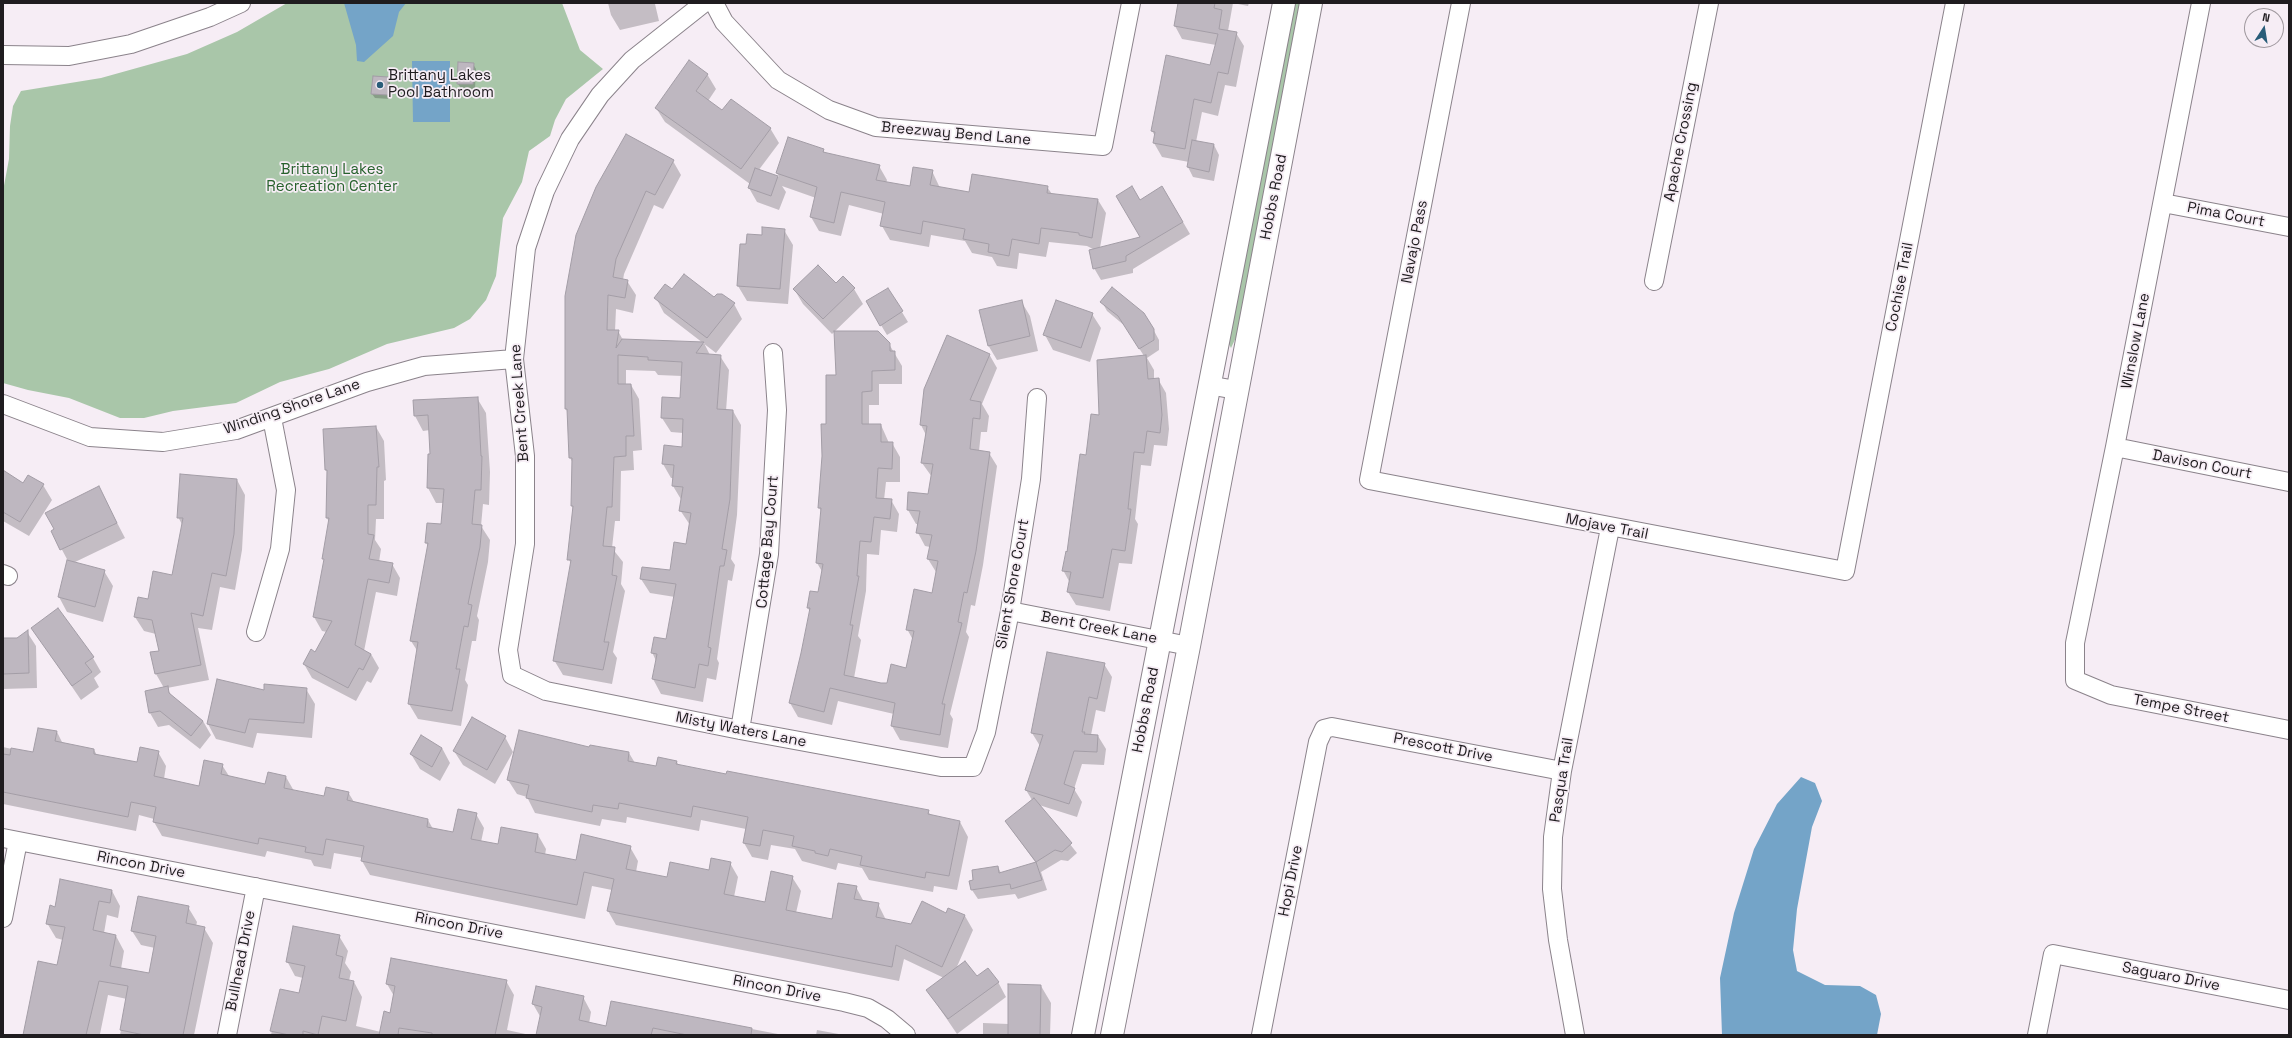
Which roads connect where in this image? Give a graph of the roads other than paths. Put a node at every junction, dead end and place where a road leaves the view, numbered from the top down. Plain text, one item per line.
1 (241, 3) edge
2 (704, 3) edge
3 (714, 3) edge
4 (1131, 3) edge
5 (1284, 3) edge
6 (1311, 3) edge
7 (1461, 3) edge
8 (1708, 3) edge
9 (1955, 3) edge
10 (2201, 3) edge
11 (207, 10) edge
12 (3, 55) edge
13 (2163, 203) junction
14 (2289, 227) edge
15 (1654, 281) dead end
16 (773, 353) dead end
17 (514, 359) junction
18 (1208, 385) junction
19 (1236, 390) junction
20 (1038, 398) dead end
21 (3, 404) edge
22 (272, 418) junction
23 (2115, 447) junction
24 (1369, 480) joint
25 (2289, 482) edge
26 (1610, 528) junction
27 (1845, 571) joint
28 (1010, 611) junction
29 (256, 632) dead end
30 (1160, 640) junction
31 (1189, 646) junction
32 (512, 675) joint
33 (2075, 680) joint
34 (1324, 729) joint
35 (740, 730) junction
36 (2289, 730) edge
37 (973, 768) joint
38 (1562, 771) junction
39 (10, 840) edge
40 (256, 887) junction
41 (3, 918) edge
42 (2289, 1000) edge
43 (227, 1035) edge
44 (906, 1035) edge
45 (1083, 1035) edge
46 (1112, 1035) edge
47 (1261, 1035) edge
48 (1574, 1035) edge
49 (2037, 1035) edge

1 - 11 street
2 - 17 street, Bent Creek Lane
3 - 4 street, Breezway Bend Lane
5 - 18 street, Hobbs Road
6 - 19 street, Hobbs Road
7 - 24 street, Navajo Pass
8 - 15 street, Apache Crossing
9 - 27 street, Cochise Trail
10 - 13 street, Winslow Lane
11 - 12 street
13 - 14 street, Pima Court
13 - 23 street, Winslow Lane
16 - 35 street, Cottage Bay Court
17 - 22 street, Winding Shore Lane
17 - 32 street, Bent Creek Lane
18 - 19 street
18 - 30 street, Hobbs Road
19 - 31 street, Hobbs Road
20 - 28 street, Silent Shore Court
21 - 22 street, Winding Shore Lane
22 - 29 street
23 - 25 street, Davison Court
23 - 33 street, Winslow Lane
24 - 26 street, Mojave Trail
26 - 27 street, Mojave Trail
26 - 38 street, Pasqua Trail
28 - 30 street, Bent Creek Lane
28 - 37 street, Silent Shore Court
30 - 31 street, Bent Creek Lane
30 - 45 street, Hobbs Road
31 - 46 street, Hobbs Road
32 - 35 street, Misty Waters Lane
33 - 36 street, Tempe Street
34 - 38 street, Prescott Drive
34 - 47 street, Hopi Drive
35 - 37 street, Misty Waters Lane
38 - 48 street, Pasqua Trail
39 - 40 street, Rincon Drive
39 - 41 street
40 - 43 street, Bullhead Drive
40 - 44 street, Rincon Drive
42 - 49 street, Saguaro Drive

